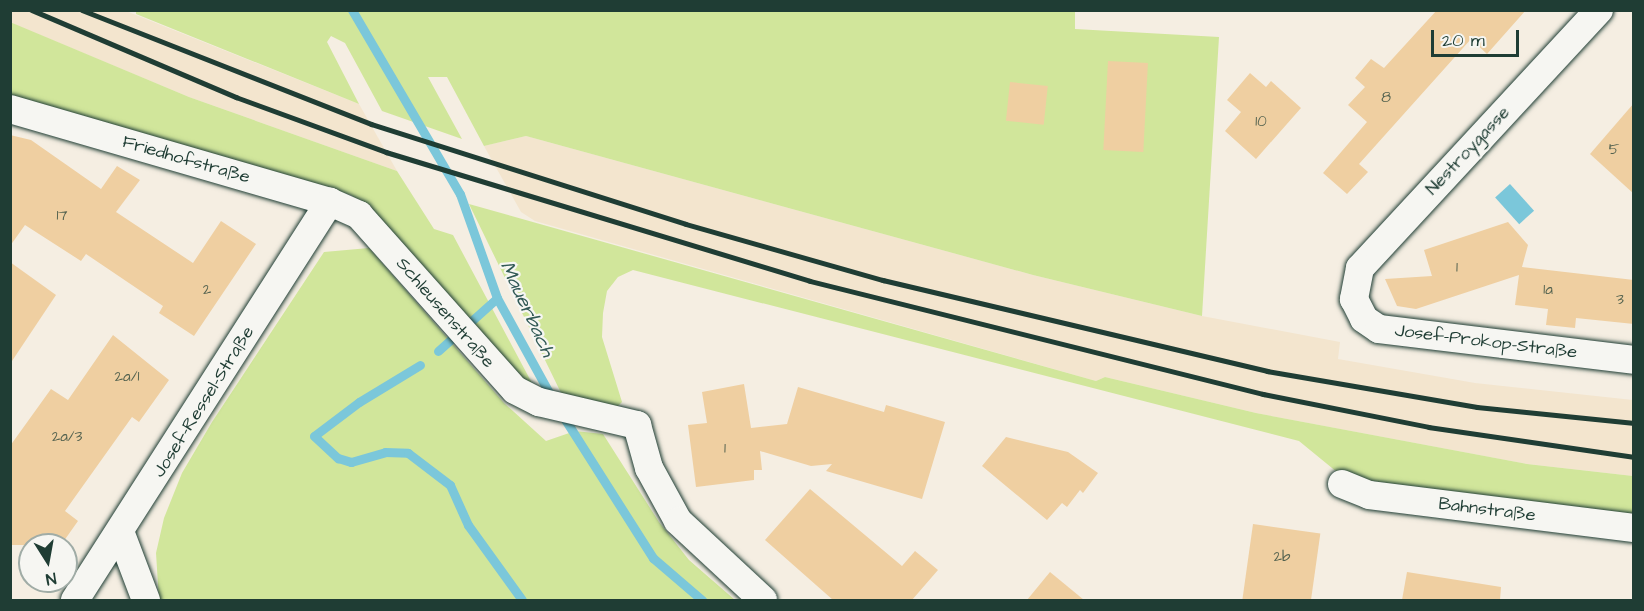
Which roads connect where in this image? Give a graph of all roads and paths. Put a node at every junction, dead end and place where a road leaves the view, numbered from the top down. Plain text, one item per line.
1 (1599, 10) edge
2 (10, 109) edge
3 (330, 202) junction
4 (359, 215) joint
5 (1354, 299) joint
6 (1634, 360) edge
7 (1342, 484) dead end
8 (1634, 528) edge
9 (121, 534) junction
10 (75, 600) edge
11 (146, 600) edge
12 (763, 600) edge

1 - 5 street, Nestroygasse
2 - 3 street, Friedhofstraße
3 - 4 street, Friedhofstraße
3 - 9 street, Josef-Ressel-Straße
4 - 12 street, Schleusenstraße
5 - 6 street, Josef-Prokop-Straße
7 - 8 street, Bahnstraße
9 - 10 street, Josef-Ressel-Straße
9 - 11 street

